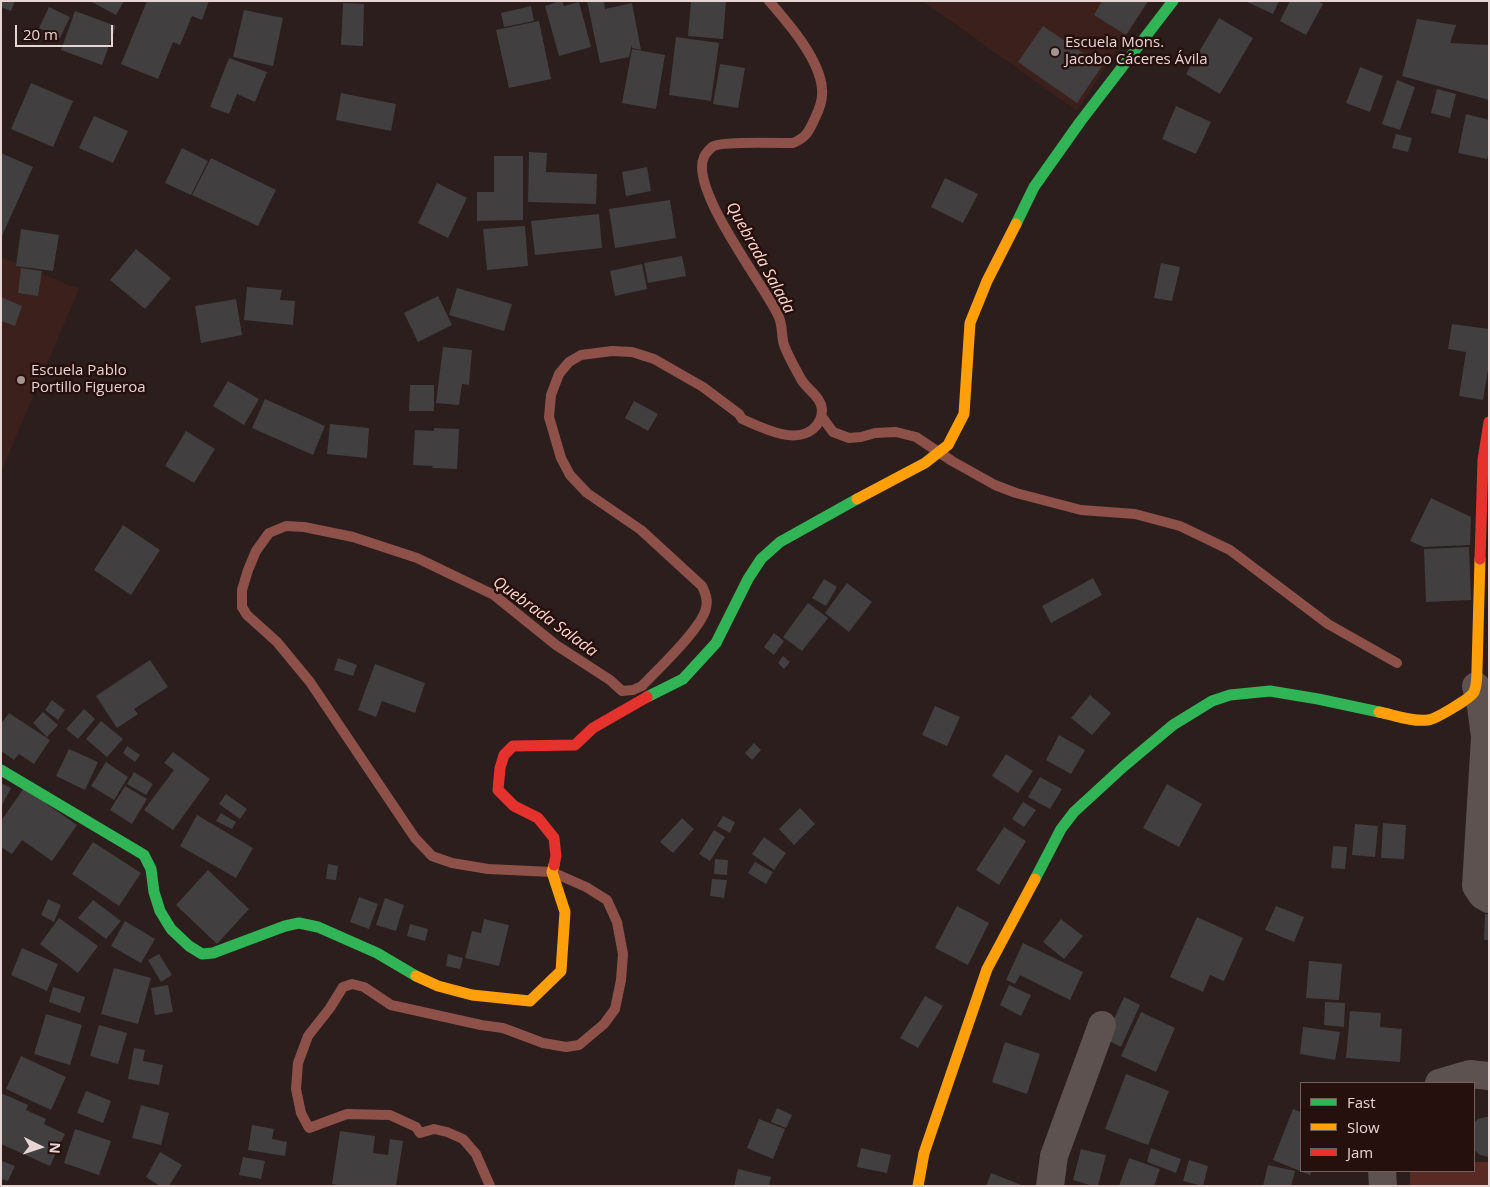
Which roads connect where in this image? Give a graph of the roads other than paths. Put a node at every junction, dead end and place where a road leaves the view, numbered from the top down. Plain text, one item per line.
1 (1173, 1) edge
2 (1489, 422) edge
3 (1476, 686) junction
4 (1, 770) edge
5 (1489, 899) edge
6 (1102, 1025) dead end
7 (1489, 1076) edge
8 (1442, 1082) edge
9 (1382, 1172) edge
10 (918, 1186) edge
11 (1050, 1186) edge
12 (1383, 1186) edge

1 - 4 street
2 - 3 street
3 - 5 street
3 - 10 street
6 - 11 street
7 - 8 street
9 - 12 street

